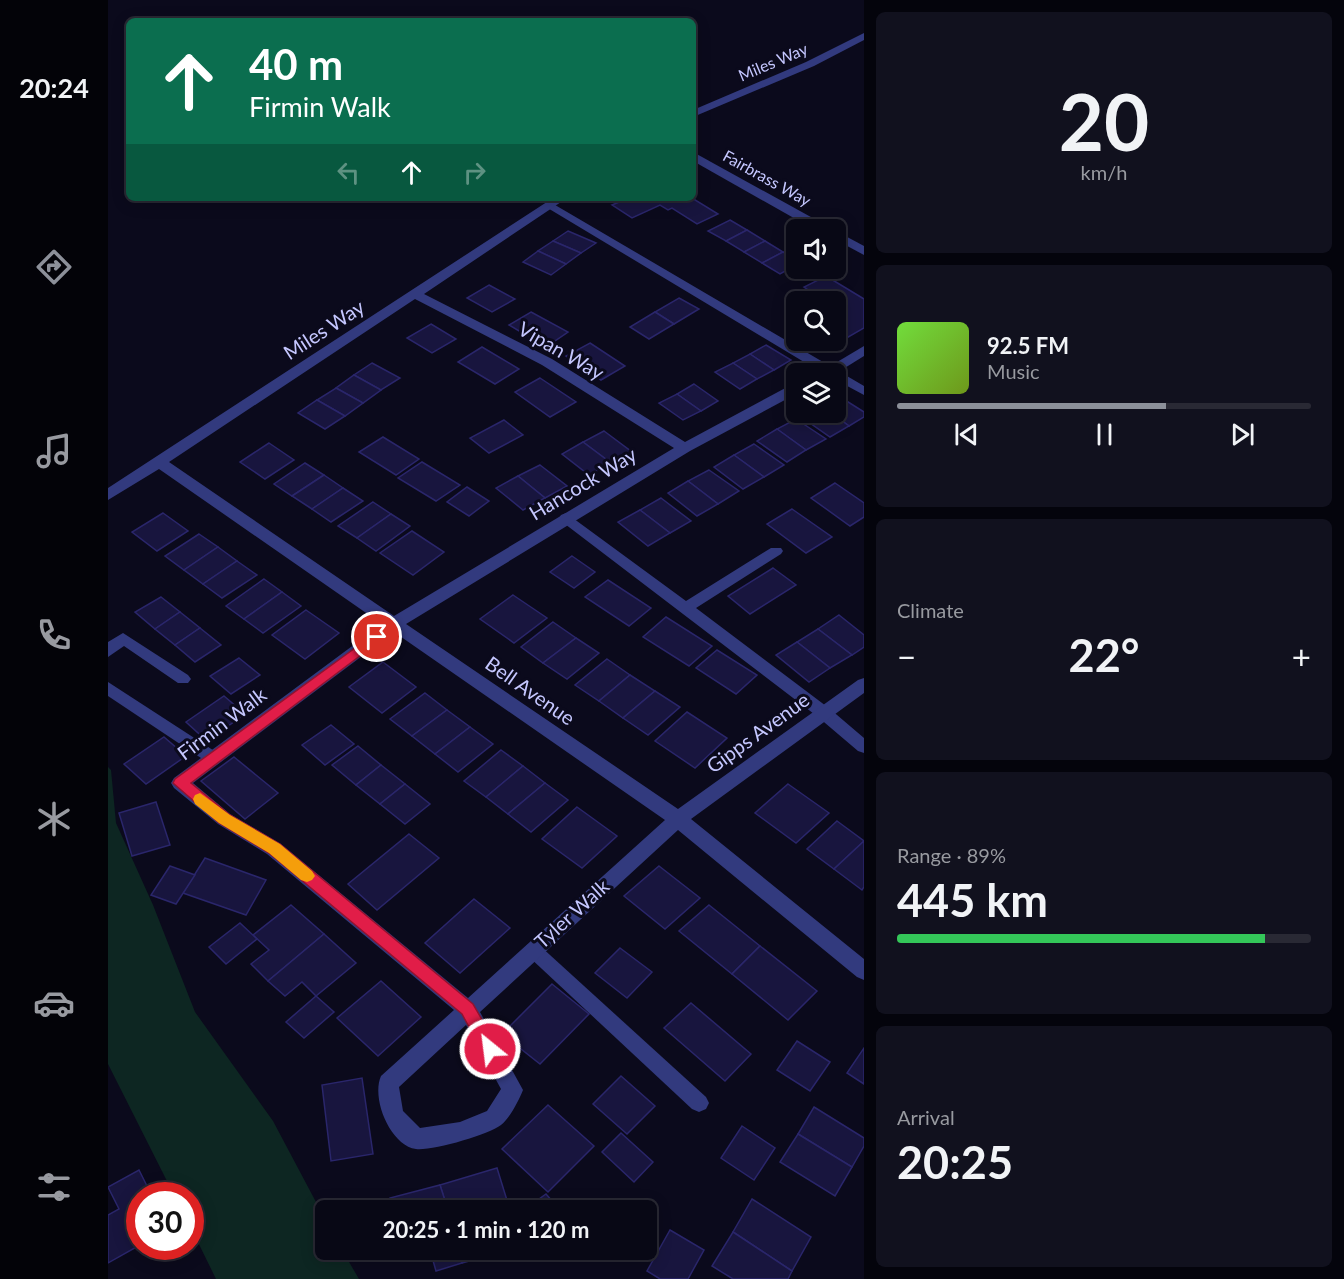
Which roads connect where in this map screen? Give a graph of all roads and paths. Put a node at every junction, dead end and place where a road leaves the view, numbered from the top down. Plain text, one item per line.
1 (864, 36) edge
2 (696, 113) edge
3 (696, 158) edge
4 (556, 201) edge
5 (805, 219) edge
6 (846, 241) edge
7 (864, 251) edge
8 (415, 294) junction
9 (864, 350) edge
10 (815, 363) edge
11 (845, 363) edge
12 (846, 381) edge
13 (864, 391) edge
14 (786, 393) edge
15 (685, 448) junction
16 (159, 462) junction
17 (108, 495) edge
18 (566, 518) junction
19 (776, 551) dead end
20 (685, 608) junction
21 (395, 623) junction
22 (108, 651) edge
23 (183, 679) dead end
24 (864, 684) edge
25 (108, 688) edge
26 (824, 713) junction
27 (864, 747) edge
28 (213, 758) junction
29 (678, 819) junction
30 (313, 881) joint
31 (533, 950) junction
32 (864, 971) edge
33 (467, 1009) junction
34 (699, 1102) dead end

1 - 2 street, Miles Way
3 - 5 street, Fairbrass Way
4 - 8 street, Miles Way
4 - 10 lane
6 - 7 street
8 - 15 street, Vipan Way
8 - 16 street, Miles Way
9 - 11 street
12 - 13 lane
14 - 15 street, Hancock Way
15 - 18 street, Hancock Way
16 - 17 street, Miles Way
16 - 21 street, Bell Avenue
18 - 20 lane
18 - 21 street, Hancock Way
19 - 20 lane
20 - 26 lane
21 - 28 street, Firmin Walk
21 - 29 street, Bell Avenue
22 - 23 lane
24 - 26 street, Gipps Avenue
25 - 28 lane
26 - 27 lane
26 - 29 street, Gipps Avenue
28 - 30 street, Firmin Walk
29 - 31 street, Tyler Walk
29 - 32 street, Bell Avenue
30 - 33 street, Tyler Walk
31 - 33 street, Tyler Walk
31 - 34 lane
33 - 33 street, Tyler Walk

